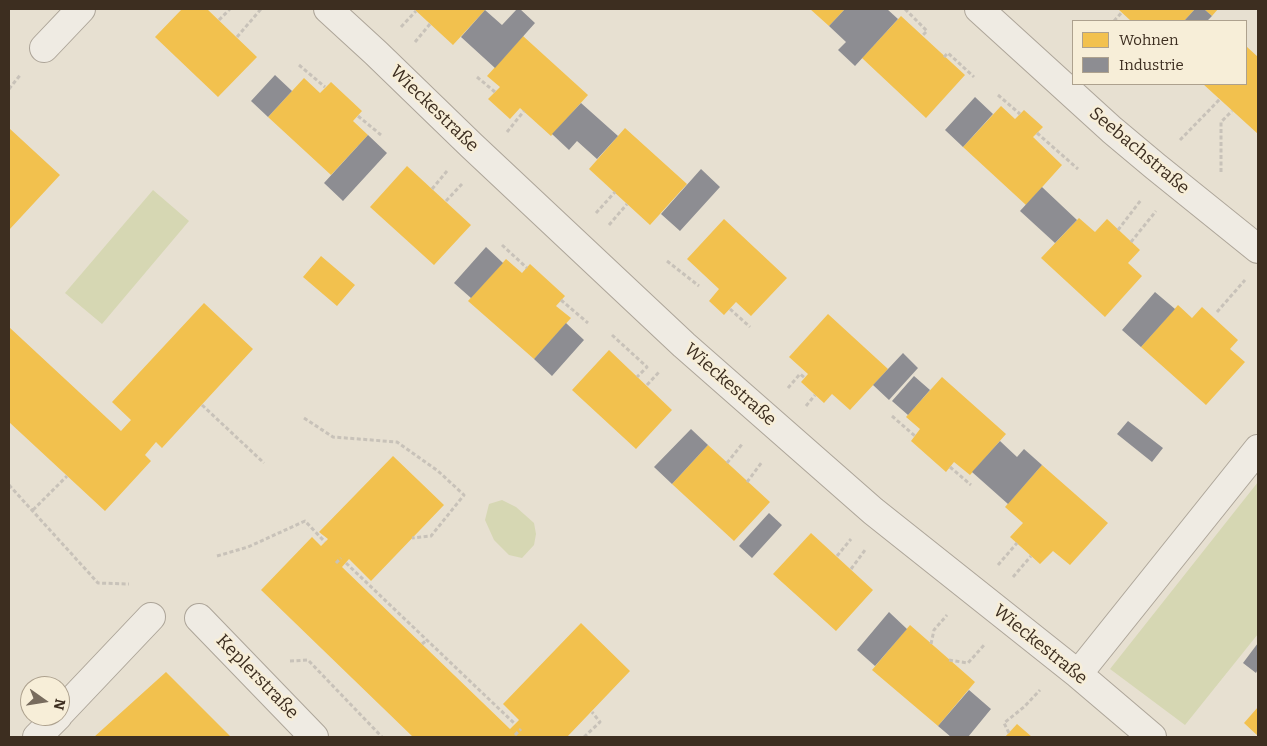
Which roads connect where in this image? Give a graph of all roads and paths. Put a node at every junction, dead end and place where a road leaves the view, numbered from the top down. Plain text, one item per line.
1 (81, 9) edge
2 (230, 9) edge
3 (261, 9) edge
4 (328, 9) edge
5 (904, 9) edge
6 (979, 9) edge
7 (1122, 12) dead end
8 (219, 20) dead end
9 (1115, 20) edge
10 (922, 36) dead end
11 (237, 37) dead end
12 (44, 48) dead end
13 (944, 57) dead end
14 (299, 66) dead end
15 (477, 77) dead end
16 (974, 77) dead end
17 (325, 87) dead end
18 (495, 92) dead end
19 (998, 95) dead end
20 (1220, 99) dead end
21 (1232, 111) dead end
22 (1020, 114) dead end
23 (358, 116) dead end
24 (1037, 133) dead end
25 (382, 136) dead end
26 (1155, 166) junction
27 (1078, 169) dead end
28 (1221, 181) dead end
29 (502, 245) dead end
30 (1258, 248) edge
31 (668, 261) dead end
32 (527, 268) dead end
33 (1246, 278) dead end
34 (699, 286) dead end
35 (561, 300) dead end
36 (730, 308) dead end
37 (1217, 312) dead end
38 (588, 323) dead end
39 (750, 326) dead end
40 (612, 335) dead end
41 (637, 377) dead end
42 (202, 405) dead end
43 (892, 416) dead end
44 (304, 418) dead end
45 (915, 436) dead end
46 (1258, 449) edge
47 (264, 463) dead end
48 (950, 467) dead end
49 (67, 476) dead end
50 (9, 485) edge
51 (971, 485) dead end
52 (33, 510) junction
53 (412, 538) dead end
54 (325, 542) dead end
55 (217, 556) dead end
56 (341, 558) dead end
57 (336, 563) dead end
58 (346, 563) dead end
59 (129, 584) dead end
60 (152, 617) dead end
61 (199, 618) dead end
62 (1007, 619) junction
63 (427, 640) junction
64 (422, 644) dead end
65 (950, 660) dead end
66 (243, 664) junction
67 (1071, 669) junction
68 (70, 703) edge
69 (592, 712) dead end
70 (515, 724) dead end
71 (48, 726) edge
72 (521, 730) dead end
73 (1009, 733) dead end
74 (515, 735) dead end
75 (38, 737) edge
76 (314, 737) edge
77 (382, 737) edge
78 (584, 737) edge
79 (1152, 737) edge

1 - 12 street
2 - 8 path
3 - 11 path
4 - 62 street, Wieckestraße
5 - 10 path
6 - 26 street, Seebachstraße
7 - 9 path
13 - 16 path
14 - 17 path
15 - 18 path
19 - 22 path
20 - 26 path
21 - 28 path
23 - 25 path
24 - 27 path
26 - 30 street, Seebachstraße
29 - 32 path
31 - 34 path
33 - 37 path
35 - 38 path
36 - 39 path
40 - 41 path
42 - 47 path
43 - 45 path
44 - 53 path
46 - 67 street
48 - 51 path
49 - 52 path
50 - 52 path
52 - 59 path
54 - 55 path
56 - 57 path
58 - 63 path
60 - 68 street
61 - 66 street, Keplerstraße
62 - 65 path
62 - 67 street, Wieckestraße
63 - 64 path
63 - 70 path
66 - 76 street, Keplerstraße
66 - 77 path
67 - 73 path
67 - 79 street, Wieckestraße
69 - 78 path
71 - 75 street
72 - 74 path

